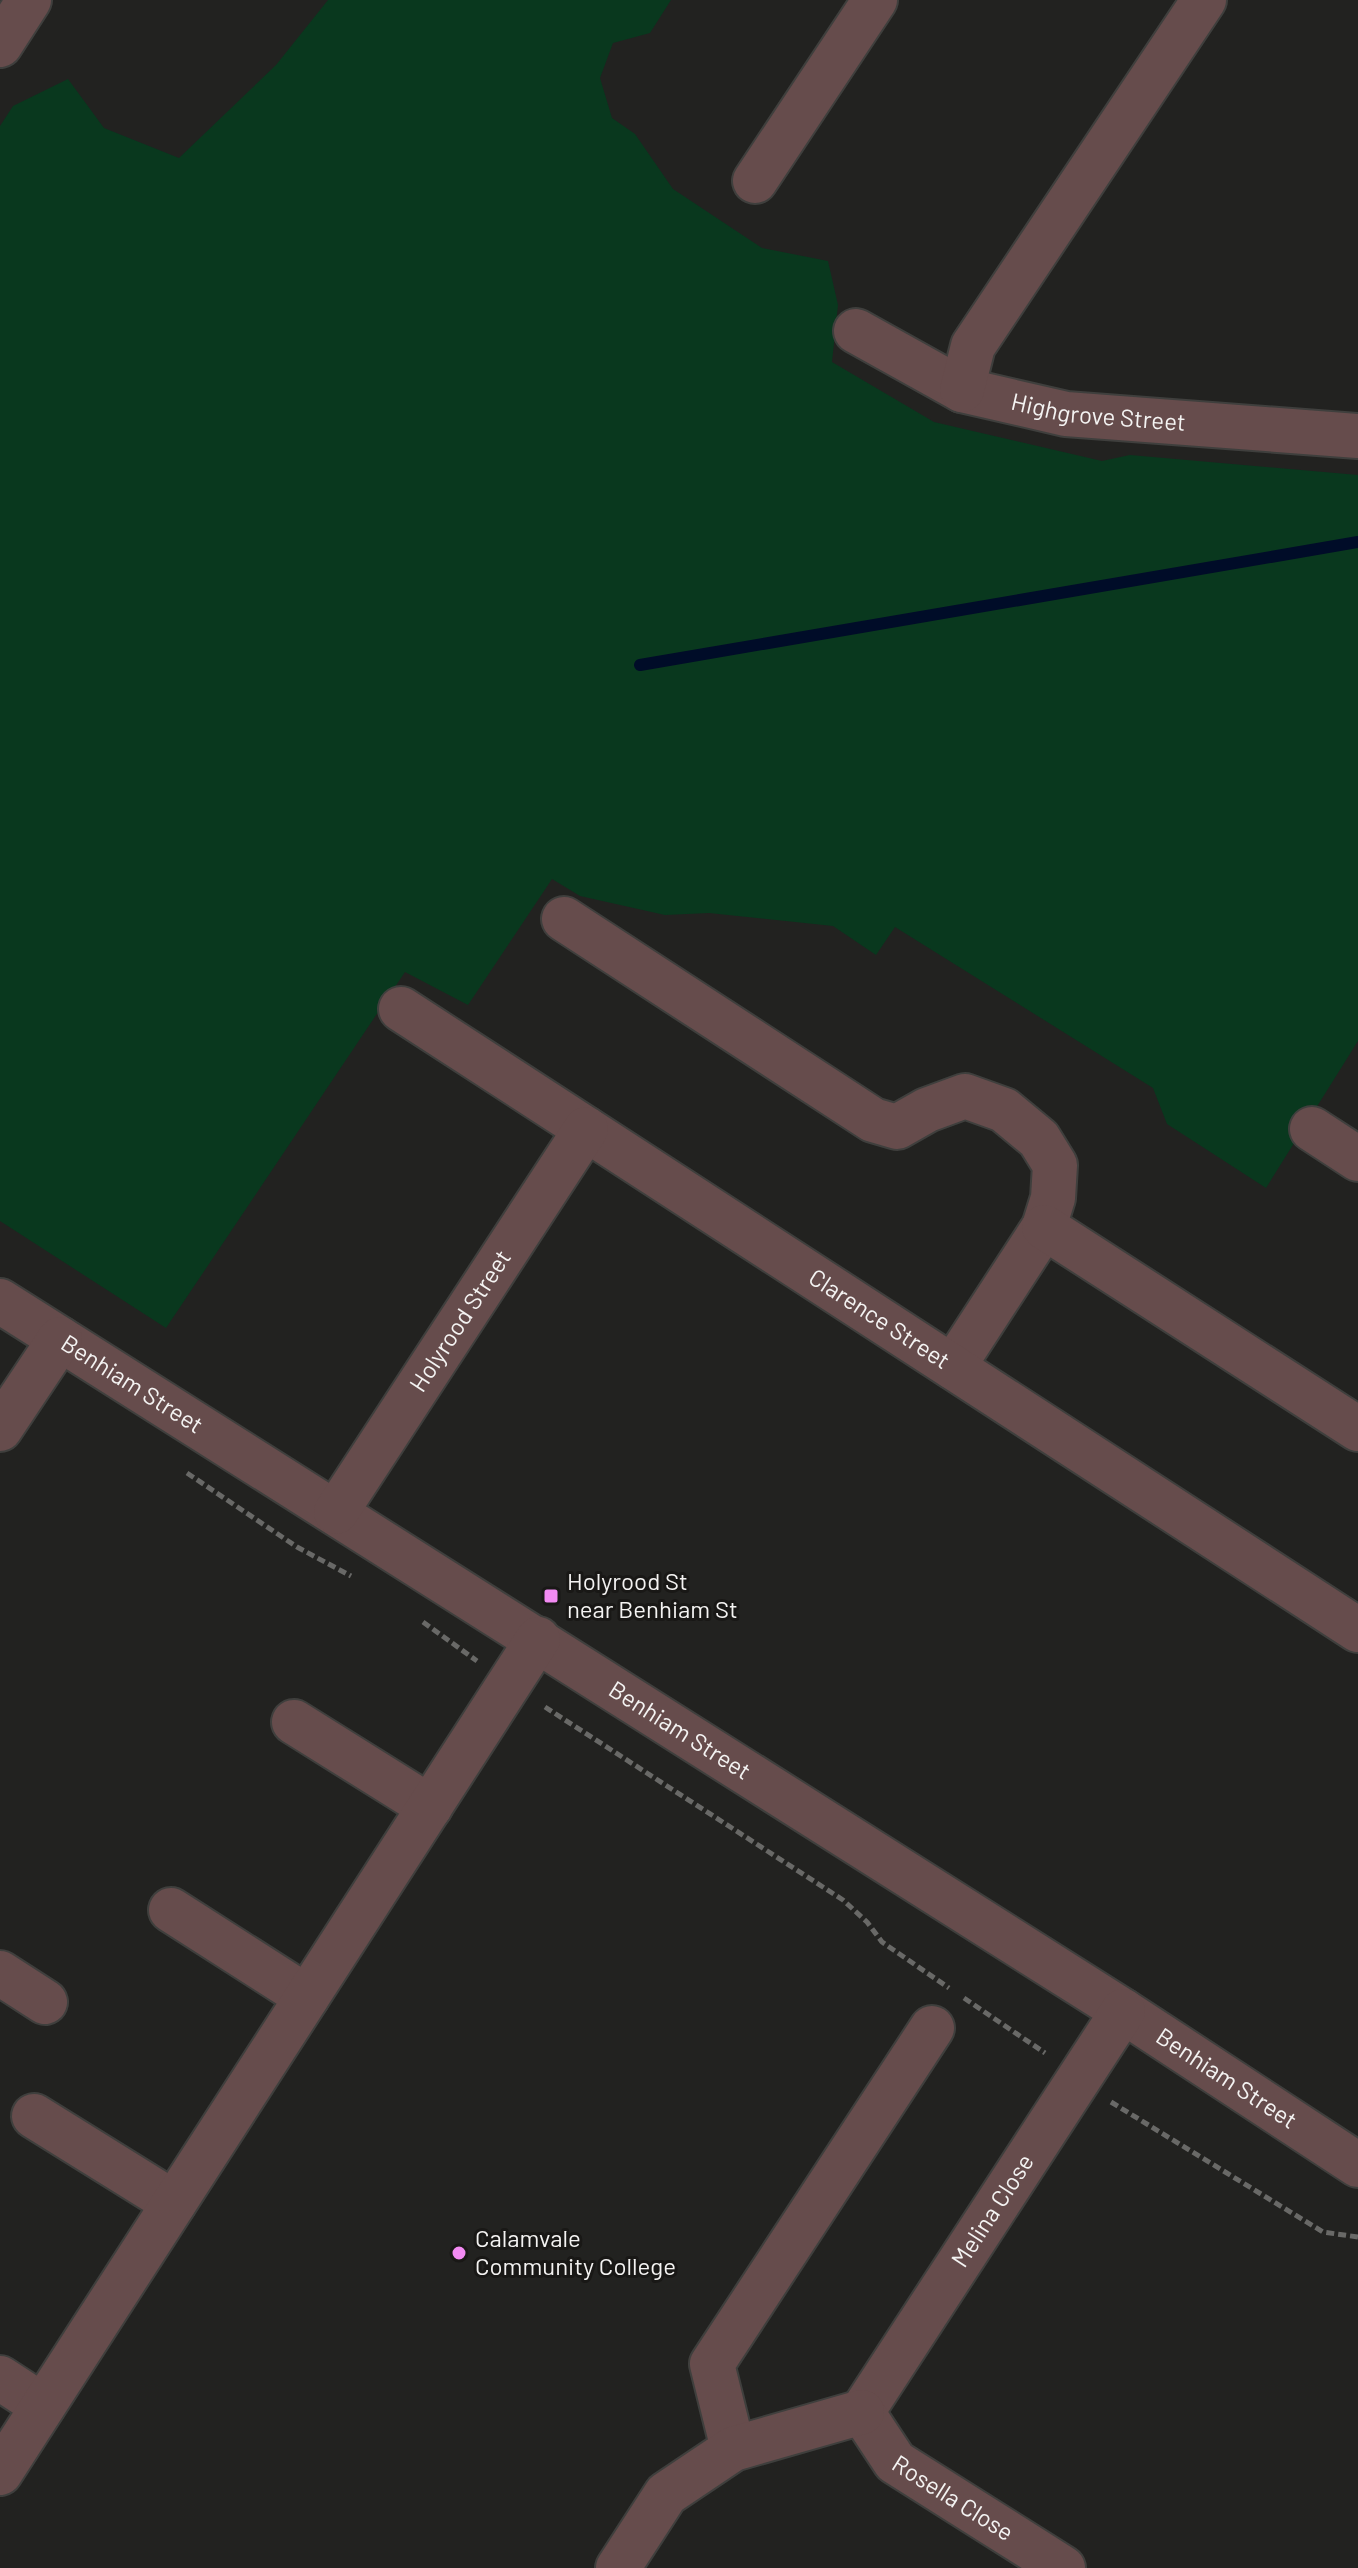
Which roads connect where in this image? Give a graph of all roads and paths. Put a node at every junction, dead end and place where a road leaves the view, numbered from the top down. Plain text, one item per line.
1 (29, 0) edge
2 (875, 0) edge
3 (1204, 0) edge
4 (0, 45) edge
5 (755, 181) dead end
6 (856, 331) dead end
7 (962, 390) junction
8 (1358, 436) edge
9 (564, 919) dead end
10 (401, 1009) dead end
11 (586, 1129) junction
12 (1312, 1129) dead end
13 (1358, 1159) edge
14 (1044, 1227) junction
15 (0, 1301) edge
16 (60, 1339) junction
17 (953, 1367) junction
18 (0, 1429) edge
19 (1358, 1429) edge
20 (176, 1465) dead end
21 (336, 1512) junction
22 (359, 1581) dead end
23 (421, 1621) dead end
24 (1358, 1630) edge
25 (538, 1639) junction
26 (509, 1683) junction
27 (294, 1722) dead end
28 (430, 1807) junction
29 (171, 1910) dead end
30 (0, 1973) edge
31 (307, 1997) junction
32 (45, 2002) dead end
33 (1123, 2011) junction
34 (932, 2028) dead end
35 (1079, 2080) junction
36 (34, 2116) dead end
37 (1358, 2165) edge
38 (174, 2203) junction
39 (1358, 2237) edge
40 (0, 2378) edge
41 (43, 2406) junction
42 (862, 2412) junction
43 (733, 2449) junction
44 (0, 2473) edge
45 (618, 2568) edge
46 (1063, 2568) edge

1 - 4 street
2 - 5 street
3 - 7 street
6 - 7 street, Highgrove Street
7 - 8 street, Highgrove Street
9 - 14 street
10 - 11 street, Clarence Street
11 - 17 street, Clarence Street
11 - 21 street, Holyrood Street
12 - 13 street
14 - 17 street
14 - 19 street
15 - 16 street, Benhiam Street
16 - 18 street
16 - 21 street, Benhiam Street
17 - 24 street, Clarence Street
20 - 22 path
21 - 25 street, Benhiam Street
23 - 26 path
25 - 26 street
25 - 33 street, Benhiam Street
26 - 28 street
26 - 35 path
27 - 28 street
28 - 31 street
29 - 31 street
30 - 32 street
31 - 38 street
33 - 35 street, Melina Close
33 - 37 street, Benhiam Street
34 - 43 street
35 - 39 path
35 - 42 street, Melina Close
36 - 38 street
38 - 41 street
40 - 41 street
41 - 44 street
42 - 43 street
42 - 46 street, Rosella Close
43 - 45 street

